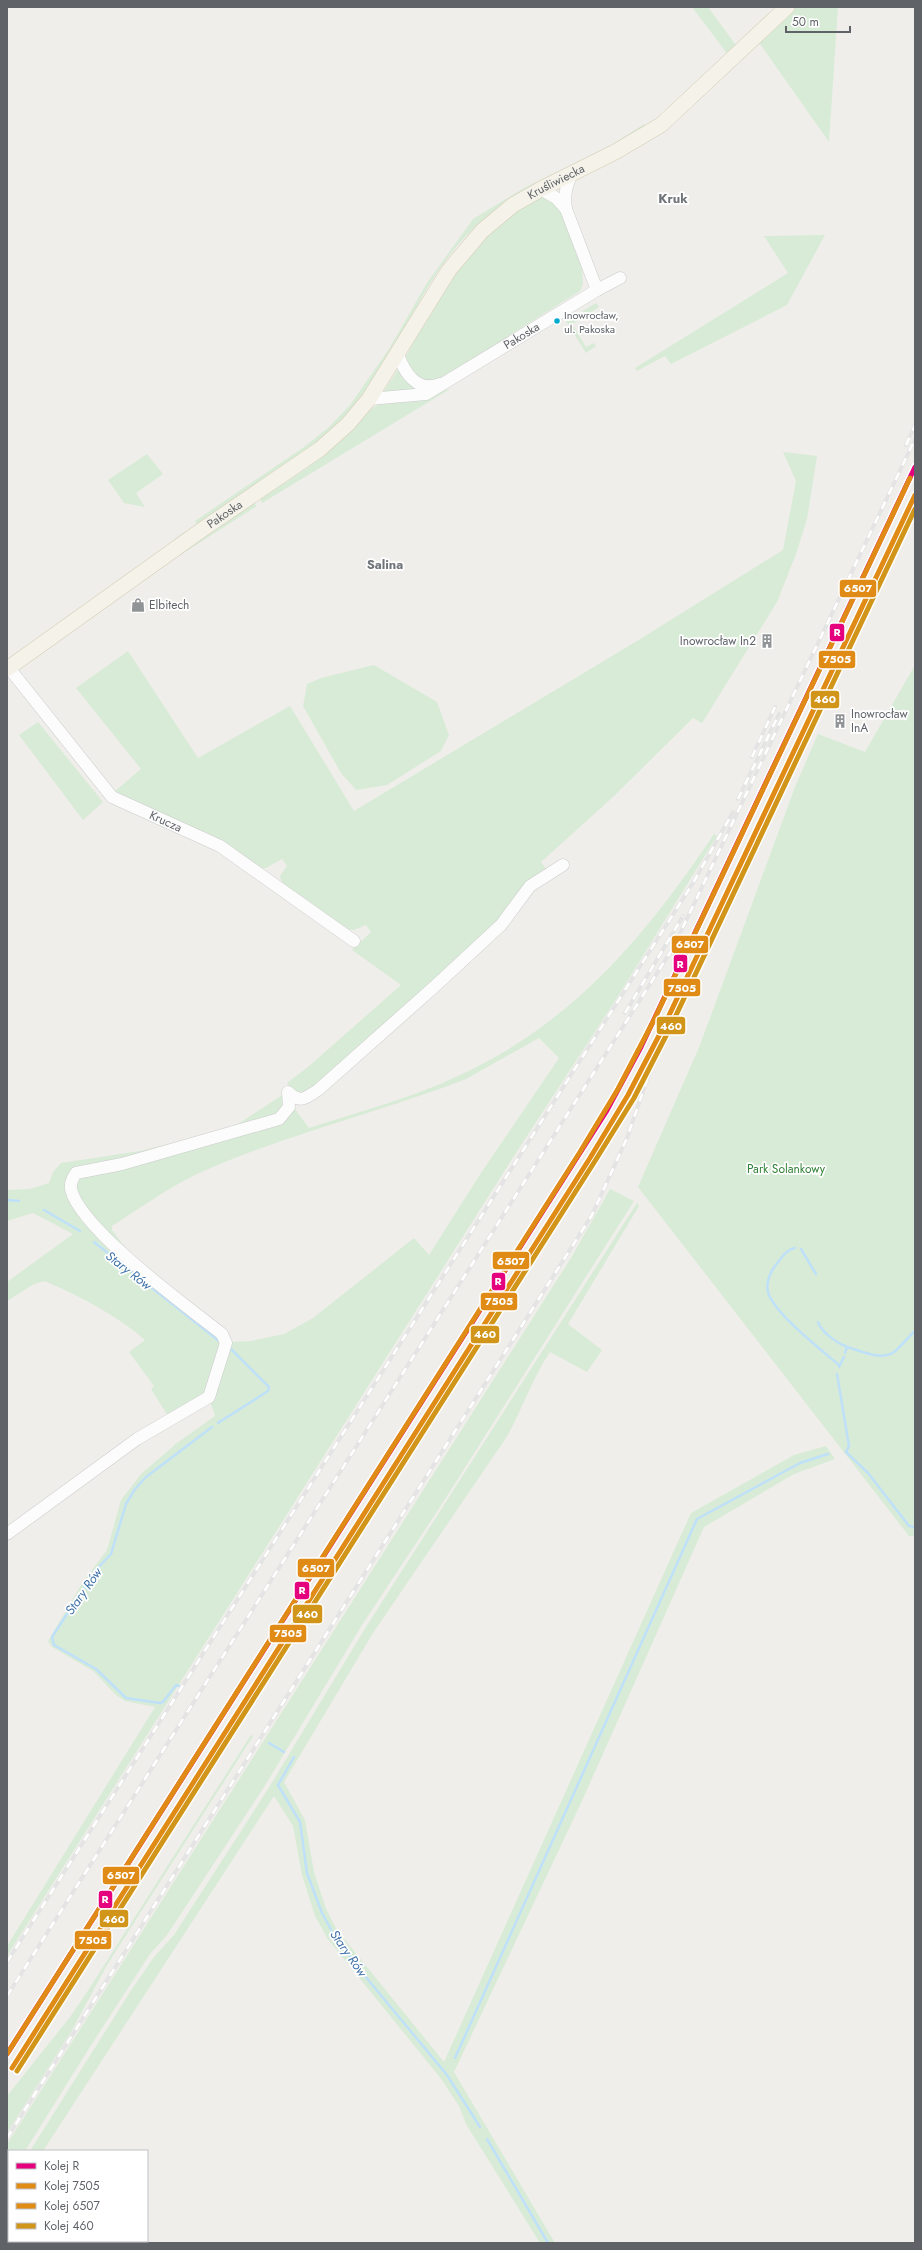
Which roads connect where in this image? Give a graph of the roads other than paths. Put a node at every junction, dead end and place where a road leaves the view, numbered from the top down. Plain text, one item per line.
1 (787, 7) edge
2 (573, 172) junction
3 (541, 189) junction
4 (566, 209) junction
5 (620, 278) dead end
6 (597, 290) junction
7 (398, 354) junction
8 (446, 382) junction
9 (369, 399) junction
10 (8, 669) edge
11 (563, 865) dead end
12 (354, 941) dead end
13 (7, 1534) edge

1 - 2 main road, Kruśliwiecka
2 - 3 main road, Kruśliwiecka
2 - 4 street
3 - 4 street
3 - 7 main road, Kruśliwiecka
4 - 6 street
5 - 6 street, Pakoska
6 - 8 street, Pakoska
7 - 8 street, Pakoska
7 - 9 main road, Kruśliwiecka
8 - 9 street, Pakoska
9 - 10 main road, Pakoska
10 - 12 street, Krucza
11 - 13 street

